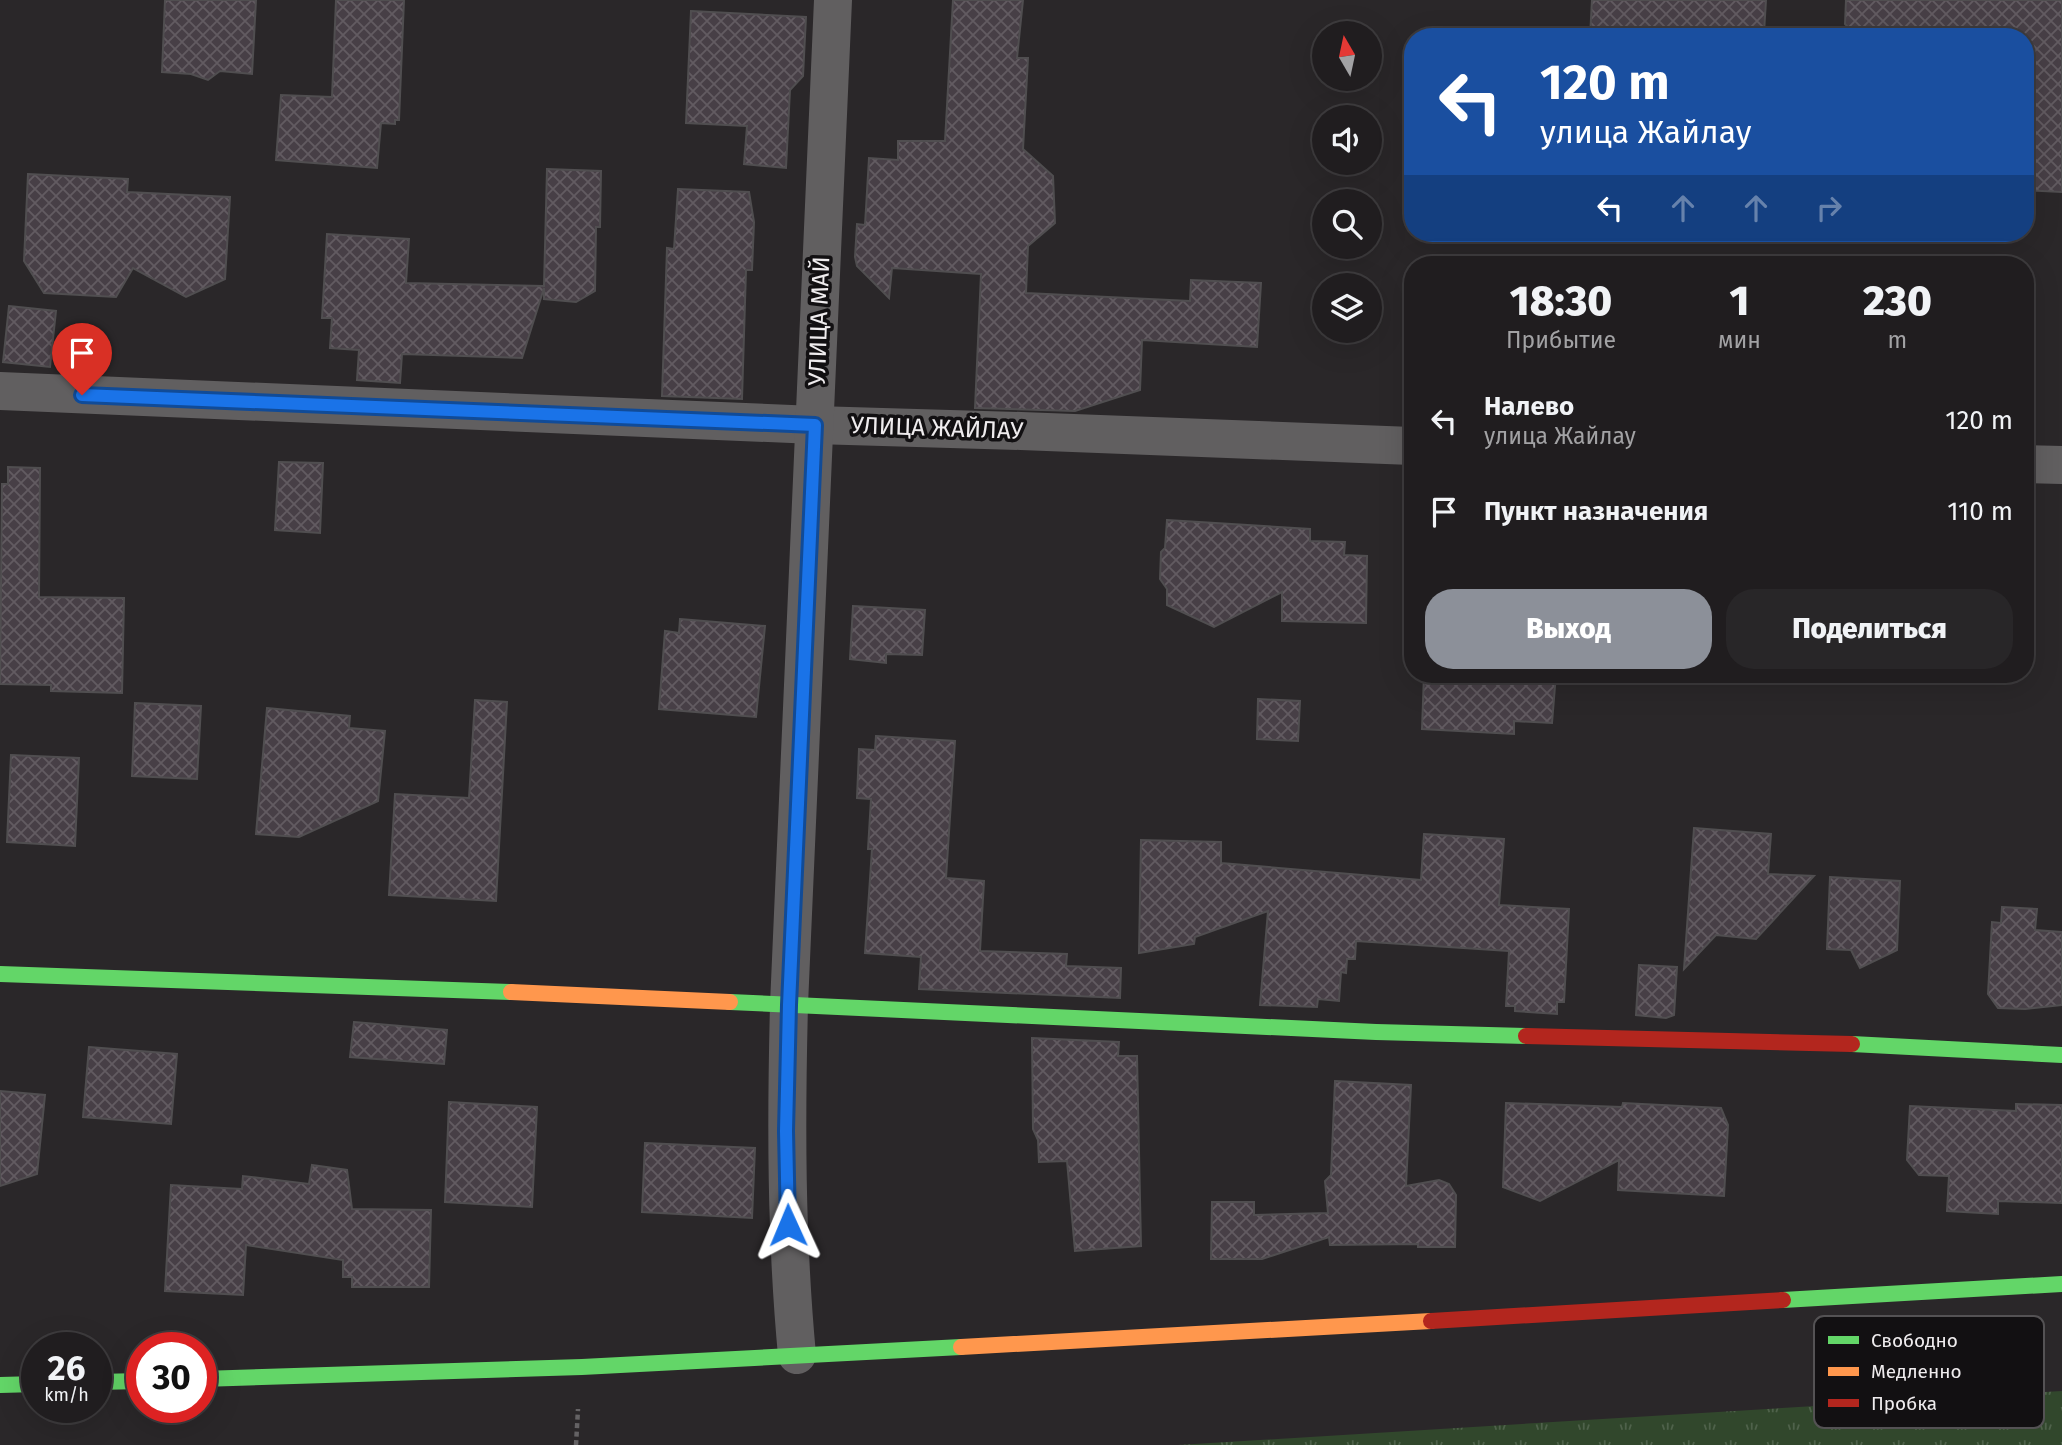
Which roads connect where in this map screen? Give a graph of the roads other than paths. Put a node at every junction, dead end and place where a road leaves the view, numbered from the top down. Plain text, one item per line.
1 (833, 0) edge
2 (0, 391) edge
3 (815, 425) junction
4 (1404, 446) edge
5 (2034, 464) edge
6 (2062, 465) edge
7 (0, 974) edge
8 (789, 1005) junction
9 (2062, 1055) edge
10 (2062, 1284) edge
11 (797, 1355) junction
12 (217, 1378) edge
13 (21, 1384) edge
14 (0, 1385) edge

1 - 3 street, УЛИЦА МАЙ
2 - 3 street, УЛИЦА ЖАЙЛАУ
3 - 4 street, УЛИЦА ЖАЙЛАУ
3 - 8 street, УЛИЦА МАЙ
5 - 6 street
7 - 8 street
8 - 9 street
8 - 11 street, УЛИЦА МАЙ
10 - 11 street
11 - 12 street
13 - 14 street

